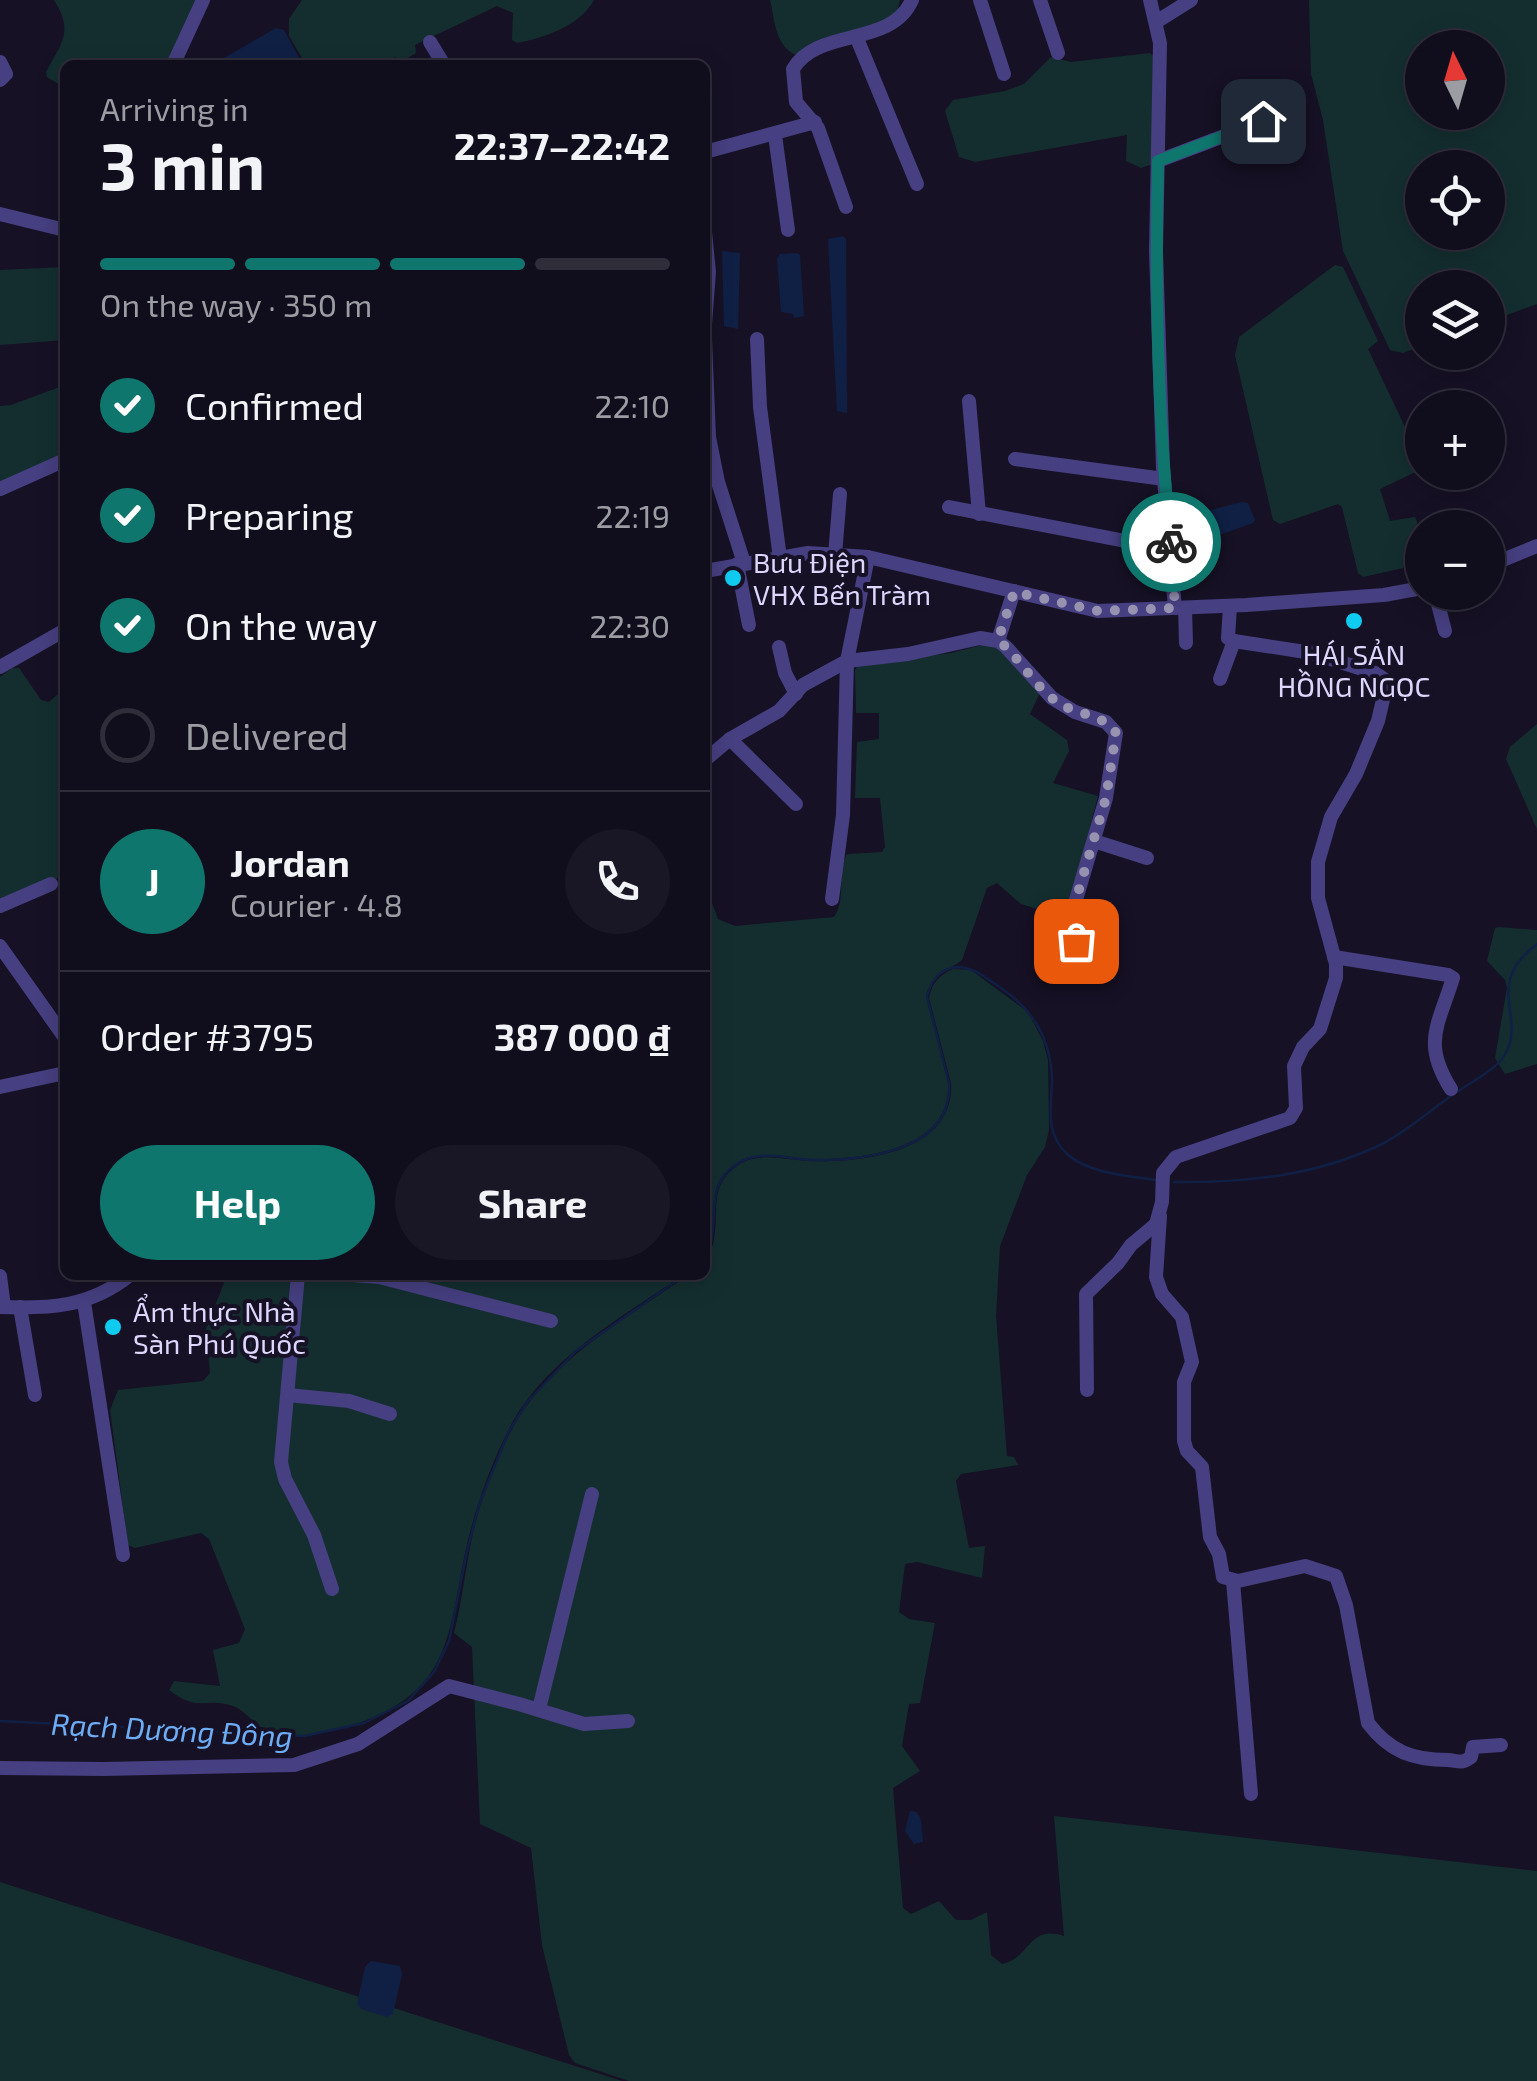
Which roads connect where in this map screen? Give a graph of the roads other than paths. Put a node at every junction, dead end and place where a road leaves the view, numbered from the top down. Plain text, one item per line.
1 (203, 0) edge
2 (912, 0) edge
3 (980, 0) edge
4 (1040, 0) edge
5 (1150, 0) edge
6 (1191, 0) edge
7 (1156, 22) junction
8 (856, 36) junction
9 (430, 42) dead end
10 (1058, 53) dead end
11 (174, 60) edge
12 (441, 60) edge
13 (0, 62) edge
14 (1004, 74) dead end
15 (0, 80) edge
16 (1298, 108) dead end
17 (815, 122) junction
18 (775, 135) junction
19 (710, 151) edge
20 (1158, 161) junction
21 (916, 184) dead end
22 (846, 207) dead end
23 (0, 214) edge
24 (60, 229) edge
25 (788, 230) dead end
26 (757, 339) dead end
27 (969, 401) dead end
28 (1014, 459) dead end
29 (60, 462) edge
30 (710, 471) edge
31 (1164, 479) junction
32 (0, 489) edge
33 (840, 494) dead end
34 (948, 507) dead end
35 (979, 514) junction
36 (1537, 546) edge
37 (1172, 550) junction
38 (834, 555) junction
39 (868, 557) junction
40 (780, 558) junction
41 (1505, 559) edge
42 (741, 564) junction
43 (710, 570) edge
44 (1014, 592) junction
45 (1405, 592) edge
46 (1230, 606) junction
47 (1180, 608) junction
48 (1440, 610) edge
49 (749, 624) dead end
50 (1445, 632) dead end
51 (60, 633) edge
52 (998, 640) junction
53 (1234, 641) junction
54 (1186, 643) dead end
55 (780, 647) dead end
56 (847, 661) junction
57 (0, 667) edge
58 (1220, 679) dead end
59 (796, 694) junction
60 (730, 739) junction
61 (710, 756) edge
62 (796, 804) dead end
63 (1094, 841) junction
64 (1147, 858) dead end
65 (52, 884) dead end
66 (832, 899) dead end
67 (0, 906) edge
68 (0, 946) edge
69 (1334, 957) junction
70 (1094, 963) dead end
71 (60, 1031) edge
72 (60, 1074) edge
73 (0, 1087) edge
74 (1452, 1088) dead end
75 (1160, 1216) junction
76 (0, 1276) edge
77 (124, 1280) edge
78 (298, 1280) edge
79 (390, 1280) edge
80 (84, 1302) junction
81 (8, 1307) edge
82 (551, 1322) dead end
83 (1086, 1390) dead end
84 (288, 1395) junction
85 (35, 1396) dead end
86 (390, 1414) dead end
87 (592, 1494) dead end
88 (123, 1555) dead end
89 (1233, 1581) junction
90 (332, 1589) dead end
91 (539, 1709) junction
92 (628, 1721) dead end
93 (1500, 1745) dead end
94 (0, 1768) edge
95 (1251, 1794) dead end

1 - 11 street
2 - 8 street
3 - 14 street
4 - 10 street
5 - 7 street
6 - 7 street
7 - 20 street
8 - 17 street
8 - 21 street
9 - 12 street
13 - 15 street
16 - 20 street
17 - 18 street
17 - 22 street
18 - 19 street
18 - 25 street
20 - 31 street
23 - 24 street
26 - 40 street
27 - 35 street
28 - 31 street
29 - 32 street
30 - 42 street
31 - 37 street
33 - 38 street
34 - 35 street
35 - 37 street
36 - 41 street
37 - 47 street
38 - 39 street
38 - 40 street
39 - 44 street
39 - 56 street
40 - 42 street
42 - 43 street
42 - 49 street
44 - 47 street
44 - 52 street
45 - 46 street
46 - 47 street
46 - 53 street
47 - 54 street
48 - 50 street
51 - 57 street
52 - 56 street
52 - 63 street
53 - 58 street
53 - 69 street
55 - 59 street
56 - 59 street
56 - 66 street
59 - 60 street
60 - 61 street
60 - 62 street
63 - 64 street
63 - 70 street
65 - 67 street
68 - 71 street
69 - 74 street
69 - 75 street
72 - 73 street
75 - 83 street
75 - 89 street
76 - 81 street
77 - 80 street
78 - 84 street
79 - 82 street
80 - 81 street
80 - 88 street
81 - 85 street
84 - 86 street
84 - 90 street
87 - 91 street
89 - 93 street
89 - 95 street
91 - 92 street
91 - 94 street

